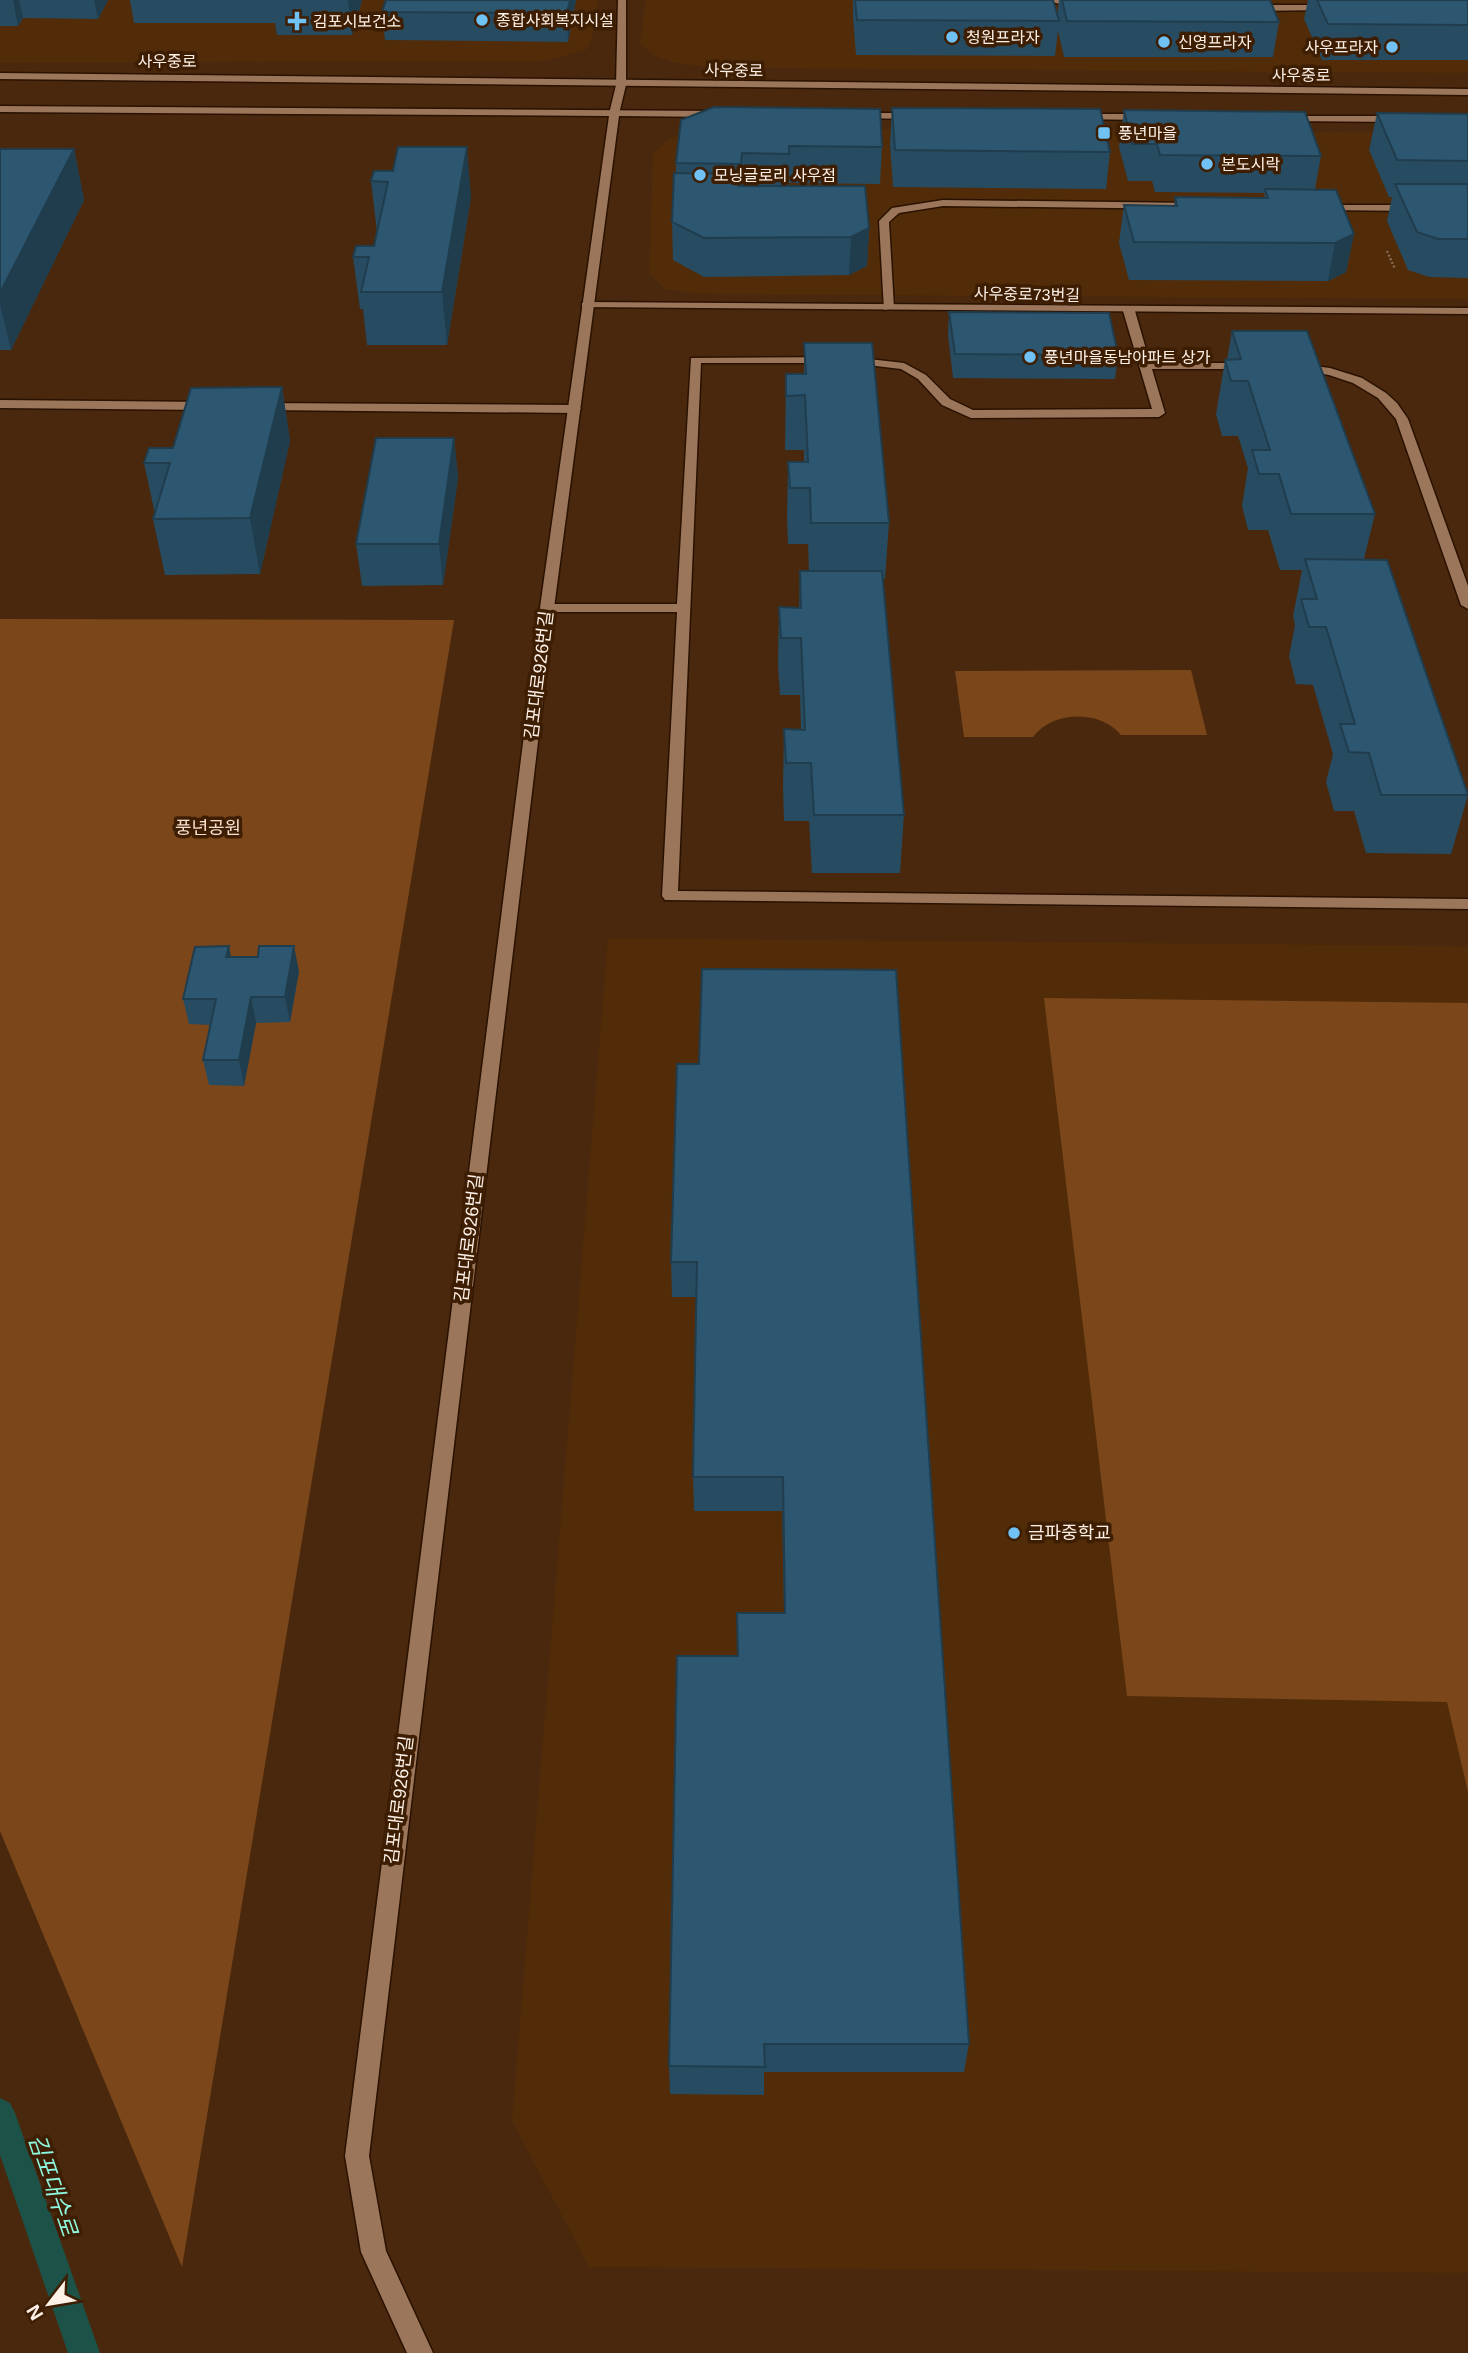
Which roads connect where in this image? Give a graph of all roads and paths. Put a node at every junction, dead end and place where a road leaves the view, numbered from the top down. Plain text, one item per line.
1 (622, 0) edge
2 (1046, 0) edge
3 (1092, 6) edge
4 (1241, 8) edge
5 (1335, 8) edge
6 (0, 76) edge
7 (621, 85) junction
8 (1468, 92) edge
9 (0, 109) edge
10 (614, 114) junction
11 (725, 114) edge
12 (850, 115) edge
13 (920, 116) edge
14 (1073, 117) edge
15 (1156, 117) edge
16 (1267, 118) edge
17 (1415, 119) edge
18 (1203, 206) edge
19 (1312, 207) edge
20 (1430, 208) edge
21 (586, 305) junction
22 (888, 307) junction
23 (1129, 311) junction
24 (1468, 311) edge
25 (1147, 366) junction
26 (1263, 366) edge
27 (1290, 367) edge
28 (0, 404) edge
29 (226, 406) edge
30 (252, 406) edge
31 (575, 409) junction
32 (1468, 605) edge
33 (547, 608) junction
34 (683, 608) junction
35 (1468, 904) edge
36 (420, 2353) edge

1 - 7 street, 김포대로926번길
2 - 3 street
4 - 5 street
6 - 7 street, 사우중로
7 - 8 street, 사우중로
7 - 10 street, 김포대로926번길
9 - 10 street
10 - 11 street
10 - 21 street, 김포대로926번길
12 - 13 street
14 - 15 street
16 - 17 street
18 - 22 street
19 - 20 street
21 - 22 street, 사우중로73번길
21 - 31 street, 김포대로926번길
22 - 23 street, 사우중로73번길
23 - 24 street, 사우중로73번길
23 - 25 street
25 - 26 street
25 - 34 street
27 - 32 street
28 - 29 street
30 - 31 street
31 - 33 street, 김포대로926번길
33 - 34 street
33 - 36 street, 김포대로926번길
34 - 35 street

